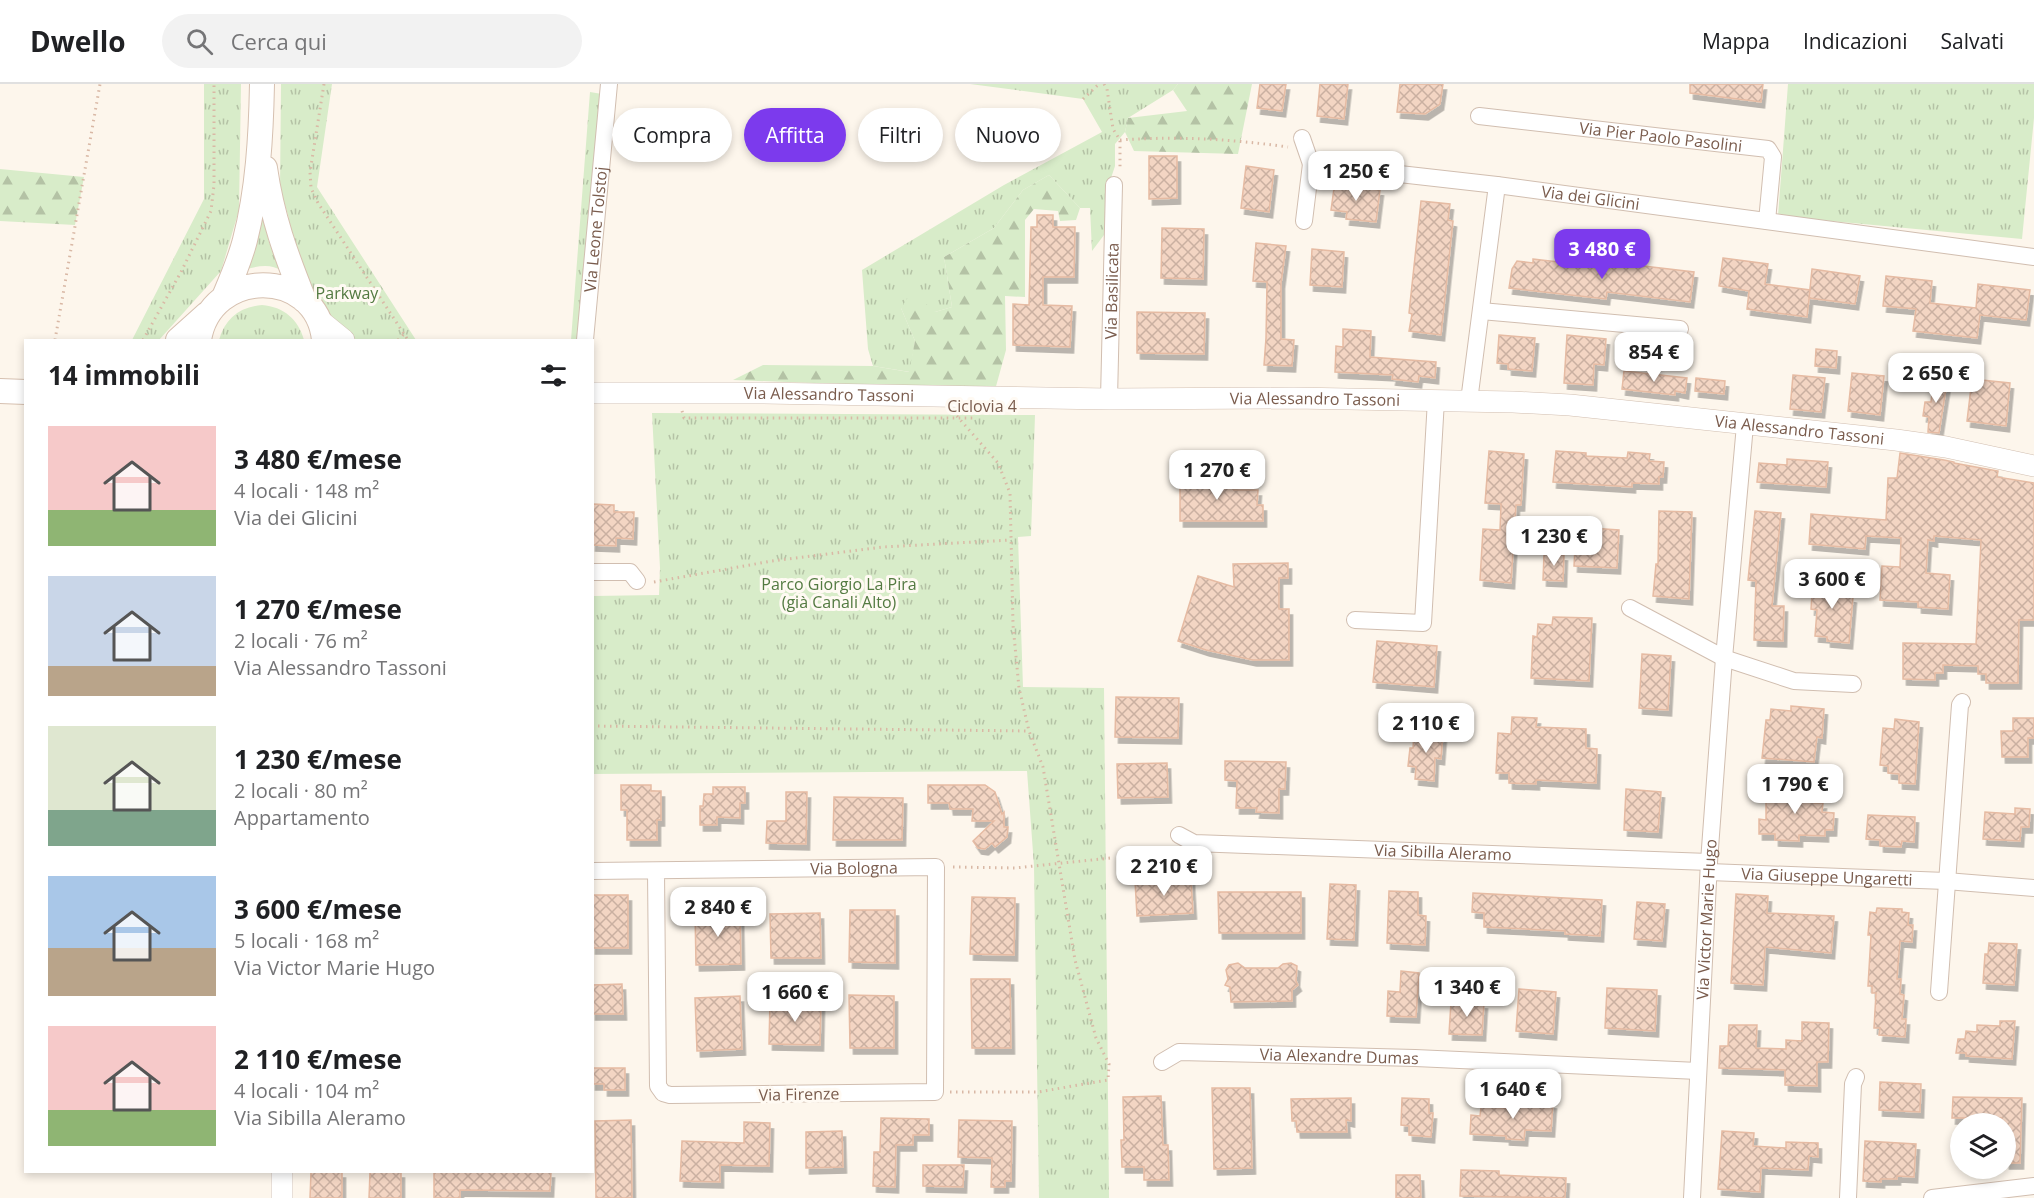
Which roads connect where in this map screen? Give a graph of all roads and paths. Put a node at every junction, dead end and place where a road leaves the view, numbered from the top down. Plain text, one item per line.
1 (100, 84) edge
2 (214, 84) edge
3 (262, 84) edge
4 (324, 84) edge
5 (609, 84) edge
6 (1099, 84) edge
7 (1104, 84) edge
8 (1083, 99) dead end
9 (1479, 116) dead end
10 (1120, 140) junction
11 (261, 142) junction
12 (1307, 151) junction
13 (1114, 185) joint
14 (1497, 185) junction
15 (1305, 220) dead end
16 (1767, 221) junction
17 (2034, 257) edge
18 (217, 304) junction
19 (1481, 311) junction
20 (315, 320) edge
21 (1680, 329) dead end
22 (404, 334) junction
23 (55, 339) edge
24 (144, 339) edge
25 (179, 339) edge
26 (199, 339) edge
27 (343, 339) edge
28 (399, 339) edge
29 (407, 339) edge
30 (585, 339) edge
31 (0, 392) edge
32 (24, 392) edge
33 (594, 393) edge
34 (942, 397) junction
35 (1109, 399) junction
36 (1436, 400) junction
37 (1469, 401) junction
38 (680, 406) dead end
39 (958, 418) junction
40 (980, 418) dead end
41 (1745, 425) junction
42 (2034, 465) edge
43 (1011, 540) junction
44 (594, 572) edge
45 (637, 580) joint
46 (1630, 608) dead end
47 (1355, 620) dead end
48 (1724, 658) junction
49 (1853, 684) dead end
50 (1962, 702) dead end
51 (594, 726) edge
52 (1029, 731) junction
53 (1179, 835) dead end
54 (1111, 858) dead end
55 (1059, 863) junction
56 (936, 867) junction
57 (1709, 867) junction
58 (594, 871) edge
59 (656, 871) junction
60 (1946, 880) junction
61 (2034, 888) edge
62 (1939, 993) dead end
63 (1162, 1062) dead end
64 (1698, 1071) junction
65 (1856, 1077) dead end
66 (935, 1092) junction
67 (282, 1173) edge
68 (2034, 1186) edge
69 (282, 1198) edge
70 (1692, 1198) edge
71 (1848, 1198) edge
72 (1932, 1198) edge

1 - 23 path
2 - 24 path
3 - 11 main road
4 - 22 path
5 - 30 street, Via Leone Tolstoj
6 - 8 path
7 - 10 path
9 - 16 street, Via Pier Paolo Pasolini
10 - 12 path
10 - 13 path
11 - 18 main road
11 - 20 main road
12 - 14 street, Via dei Glicini
12 - 15 street
13 - 35 street, Via Basilicata
14 - 16 street, Via dei Glicini
14 - 19 street
16 - 17 street, Via dei Glicini
18 - 20 main road
18 - 25 main road
18 - 26 main road
19 - 21 street
19 - 37 street
20 - 27 street
22 - 28 path
22 - 29 path
31 - 32 main road
33 - 34 street, Via Alessandro Tassoni
34 - 35 street, Via Alessandro Tassoni
34 - 39 path
35 - 36 street, Via Alessandro Tassoni
36 - 37 street, Via Alessandro Tassoni
36 - 47 street
37 - 41 street, Via Alessandro Tassoni
38 - 39 path, Ciclovia 4
39 - 40 path, Ciclovia 4
39 - 43 path
41 - 42 street, Via Alessandro Tassoni
41 - 48 street, Via Victor Marie Hugo
43 - 45 path
43 - 52 path
44 - 45 street
46 - 48 street
48 - 49 street
48 - 57 street, Via Victor Marie Hugo
50 - 60 street
51 - 52 path
52 - 55 path
53 - 57 street, Via Sibilla Aleramo
54 - 55 path
55 - 56 path
55 - 66 path
56 - 59 street, Via Bologna
56 - 66 street
57 - 60 street, Via Giuseppe Ungaretti
57 - 64 street, Via Victor Marie Hugo
58 - 59 street, Via Bologna
59 - 66 street, Via Firenze
60 - 61 street, Via Giuseppe Ungaretti
60 - 62 street
63 - 64 street, Via Alexandre Dumas
64 - 70 street, Via Victor Marie Hugo
65 - 71 street
67 - 69 street
68 - 72 street

